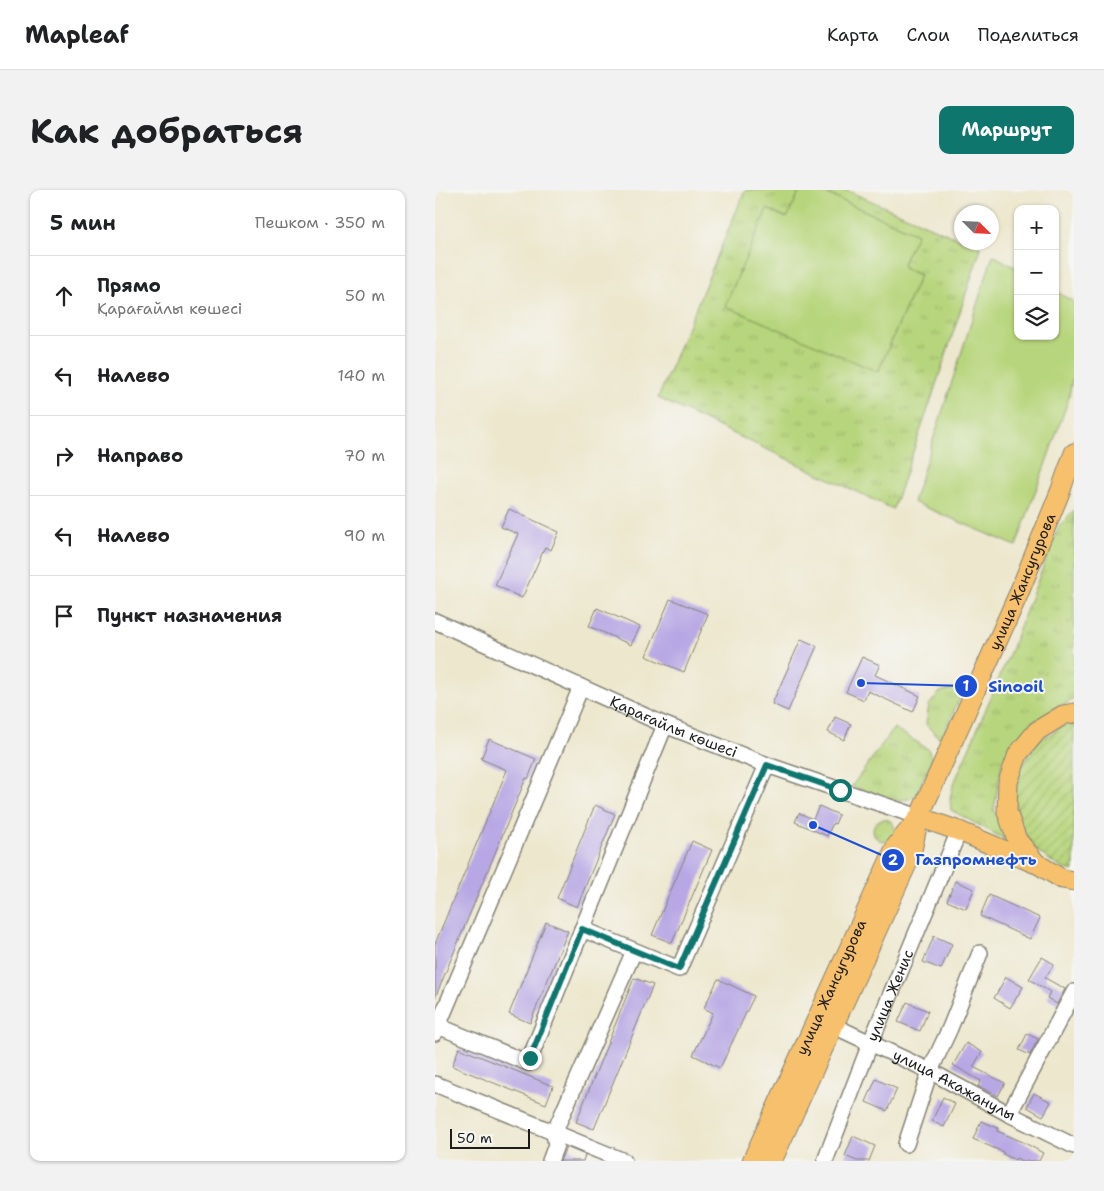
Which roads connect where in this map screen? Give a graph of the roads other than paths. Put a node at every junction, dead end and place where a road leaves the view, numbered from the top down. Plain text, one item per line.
1 (1074, 453) edge
2 (1067, 494) edge
3 (435, 621) edge
4 (581, 686) junction
5 (1070, 712) edge
6 (665, 725) junction
7 (767, 765) junction
8 (919, 817) junction
9 (959, 831) junction
10 (1036, 863) junction
11 (1074, 881) edge
12 (582, 929) junction
13 (634, 950) junction
14 (980, 953) dead end
15 (1074, 992) edge
16 (813, 1027) junction
17 (436, 1030) edge
18 (832, 1031) junction
19 (870, 1044) junction
20 (930, 1071) junction
21 (435, 1084) edge
22 (1009, 1114) junction
23 (554, 1132) junction
24 (906, 1144) dead end
25 (1074, 1146) edge
26 (549, 1161) edge
27 (624, 1161) edge
28 (752, 1161) edge
29 (772, 1161) edge
30 (825, 1161) edge

1 - 2 main road, улица Жансугурова
2 - 8 main road, улица Жансугурова
3 - 4 street, Қарағайлы көшесі
4 - 6 street, Қарағайлы көшесі
4 - 17 street
5 - 10 main road
6 - 7 street, Қарағайлы көшесі
6 - 12 street
7 - 8 street, Қарағайлы көшесі
7 - 13 street
8 - 9 main road
8 - 16 main road, улица Жансугурова
8 - 18 main road, улица Жансугурова
9 - 10 main road
9 - 19 street, улица Женис
10 - 11 main road
12 - 13 street
12 - 17 street
13 - 23 street
14 - 20 street
15 - 22 street
16 - 18 main road
16 - 28 main road, улица Жансугурова
18 - 19 street, улица Акажанулы
18 - 29 main road, улица Жансугурова
19 - 20 street, улица Акажанулы
19 - 30 street, улица Женис
20 - 22 street, улица Акажанулы
20 - 24 street
21 - 23 street
22 - 25 street, улица Акажанулы
23 - 26 street
23 - 27 street

